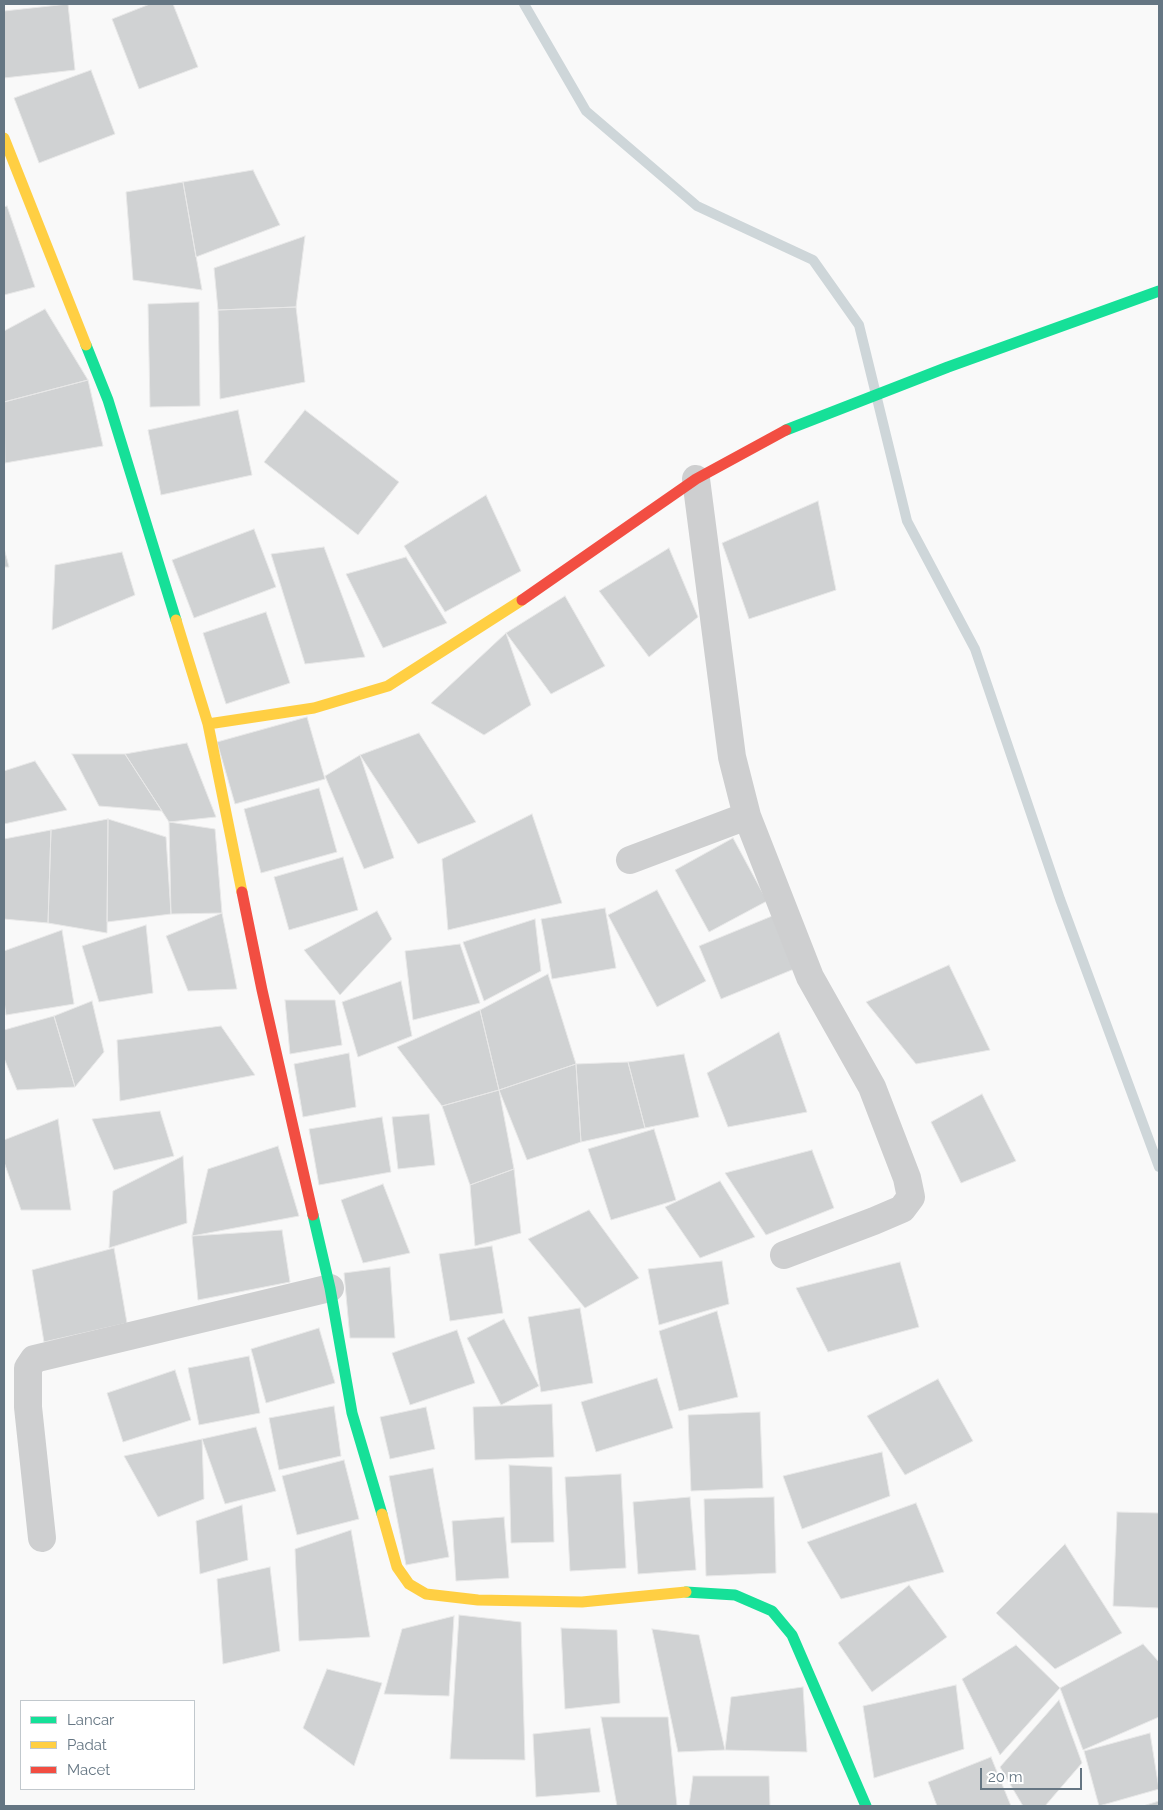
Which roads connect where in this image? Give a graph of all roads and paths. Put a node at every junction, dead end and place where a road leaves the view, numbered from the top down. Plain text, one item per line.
1 (4, 138) edge
2 (1159, 291) edge
3 (696, 479) junction
4 (208, 724) junction
5 (747, 816) junction
6 (630, 860) dead end
7 (784, 1255) dead end
8 (330, 1288) junction
9 (42, 1538) dead end
10 (866, 1806) edge

1 - 4 street
2 - 3 street
3 - 4 street
3 - 5 street
4 - 8 street
5 - 6 street
5 - 7 street
8 - 9 street
8 - 10 street

